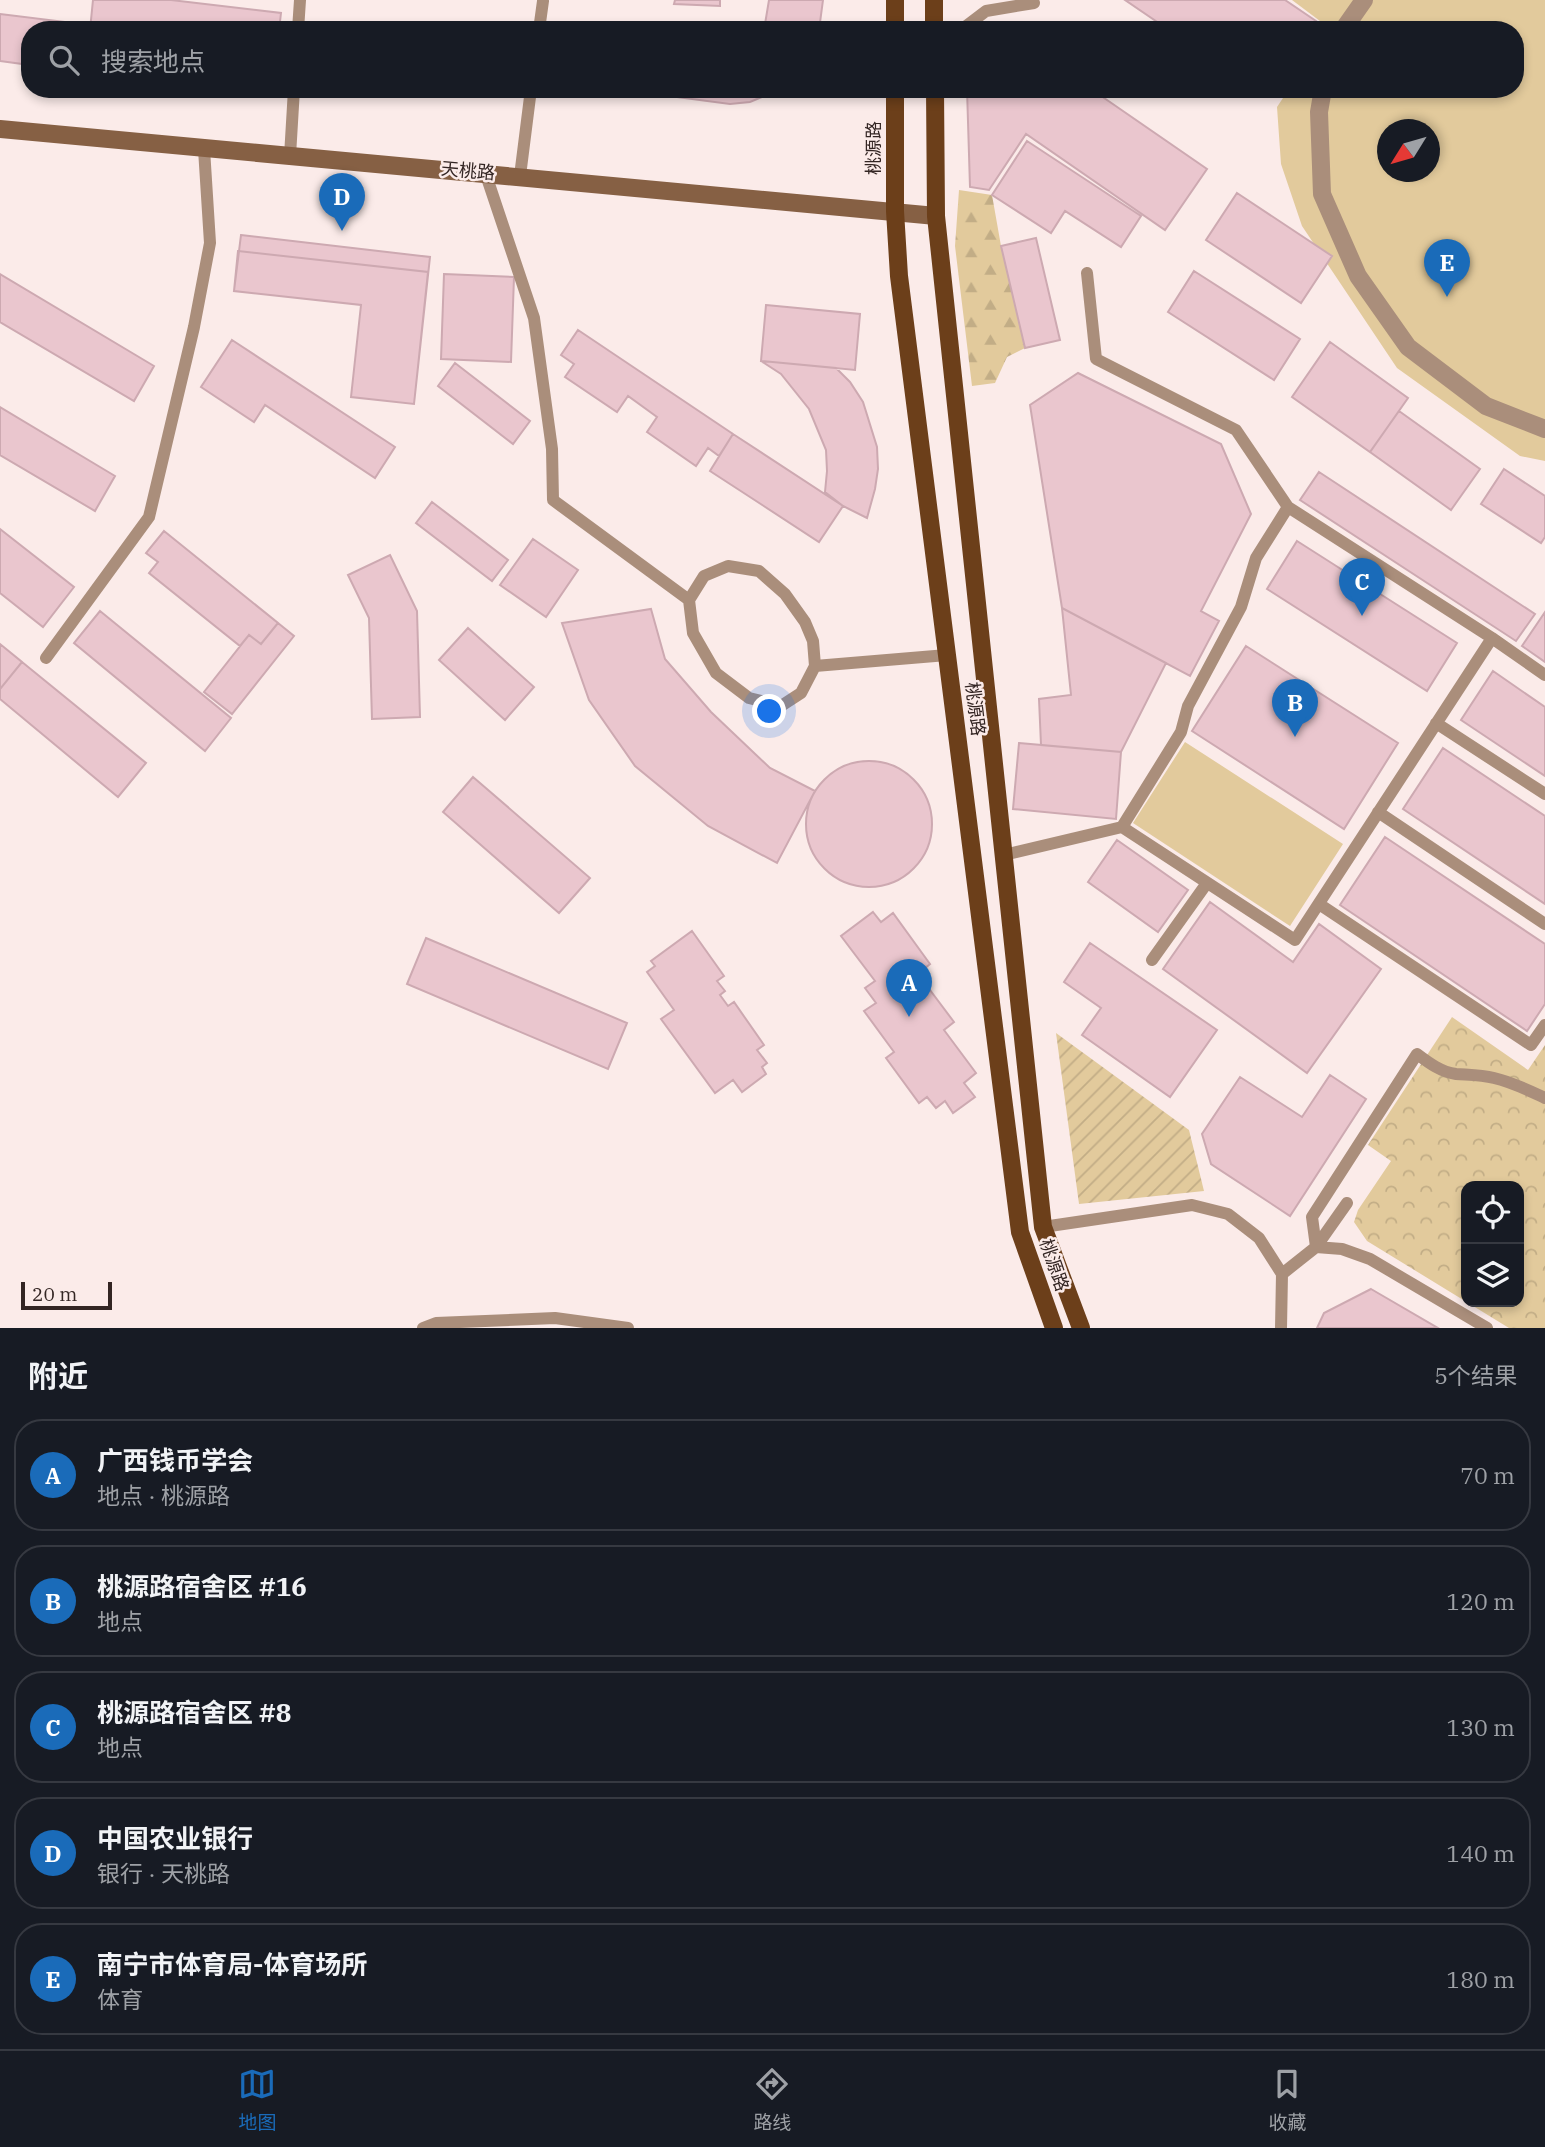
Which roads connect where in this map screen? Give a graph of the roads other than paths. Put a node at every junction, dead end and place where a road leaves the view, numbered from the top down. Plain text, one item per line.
1 (300, 0) edge
2 (895, 0) edge
3 (934, 0) edge
4 (1364, 0) edge
5 (543, 1) edge
6 (1034, 3) dead end
7 (299, 21) edge
8 (540, 21) edge
9 (895, 21) edge
10 (934, 21) edge
11 (973, 21) edge
12 (1349, 21) edge
13 (293, 98) edge
14 (530, 98) edge
15 (895, 98) edge
16 (935, 98) edge
17 (1321, 98) edge
18 (0, 129) edge
19 (204, 149) junction
20 (290, 156) junction
21 (485, 172) junction
22 (520, 176) junction
23 (895, 211) junction
24 (936, 216) junction
25 (1087, 273) dead end
26 (1545, 429) edge
27 (1288, 507) junction
28 (689, 600) junction
29 (1492, 639) junction
30 (947, 655) junction
31 (46, 658) dead end
32 (815, 667) junction
33 (1545, 675) edge
34 (1436, 723) junction
35 (1545, 794) edge
36 (1378, 812) junction
37 (1122, 827) junction
38 (1004, 855) junction
39 (1207, 883) junction
40 (1318, 904) junction
41 (1545, 924) edge
42 (1152, 960) dead end
43 (1545, 1025) edge
44 (1545, 1098) edge
45 (1347, 1203) dead end
46 (1043, 1227) junction
47 (1316, 1247) junction
48 (1282, 1274) junction
49 (423, 1328) edge
50 (628, 1328) edge
51 (1054, 1328) edge
52 (1082, 1328) edge
53 (1281, 1328) edge
54 (1487, 1328) edge

1 - 7 lane
2 - 9 main road
3 - 10 main road
4 - 12 street
5 - 8 lane
6 - 11 lane
13 - 20 lane
14 - 22 lane
15 - 23 main road, 桃源路
16 - 24 main road, 桃源路
17 - 26 street
18 - 19 main road, 天桃路
19 - 20 main road, 天桃路
19 - 31 lane
20 - 21 main road, 天桃路
21 - 22 main road, 天桃路
21 - 28 lane
22 - 23 main road, 天桃路
23 - 24 main road, 天桃路
23 - 30 main road, 桃源路
24 - 38 main road, 桃源路
25 - 27 lane
27 - 29 lane
27 - 37 lane
28 - 32 lane
28 - 32 lane
29 - 33 lane
29 - 34 lane
30 - 32 lane
30 - 51 main road, 桃源路
34 - 35 lane
34 - 36 lane
36 - 40 lane
36 - 41 lane
37 - 38 lane
37 - 39 lane
38 - 46 main road, 桃源路
39 - 40 lane
39 - 42 lane
40 - 43 lane
44 - 47 lane
45 - 47 lane
46 - 48 lane
46 - 52 main road, 桃源路
47 - 48 lane
47 - 54 lane
48 - 53 lane
49 - 50 lane

